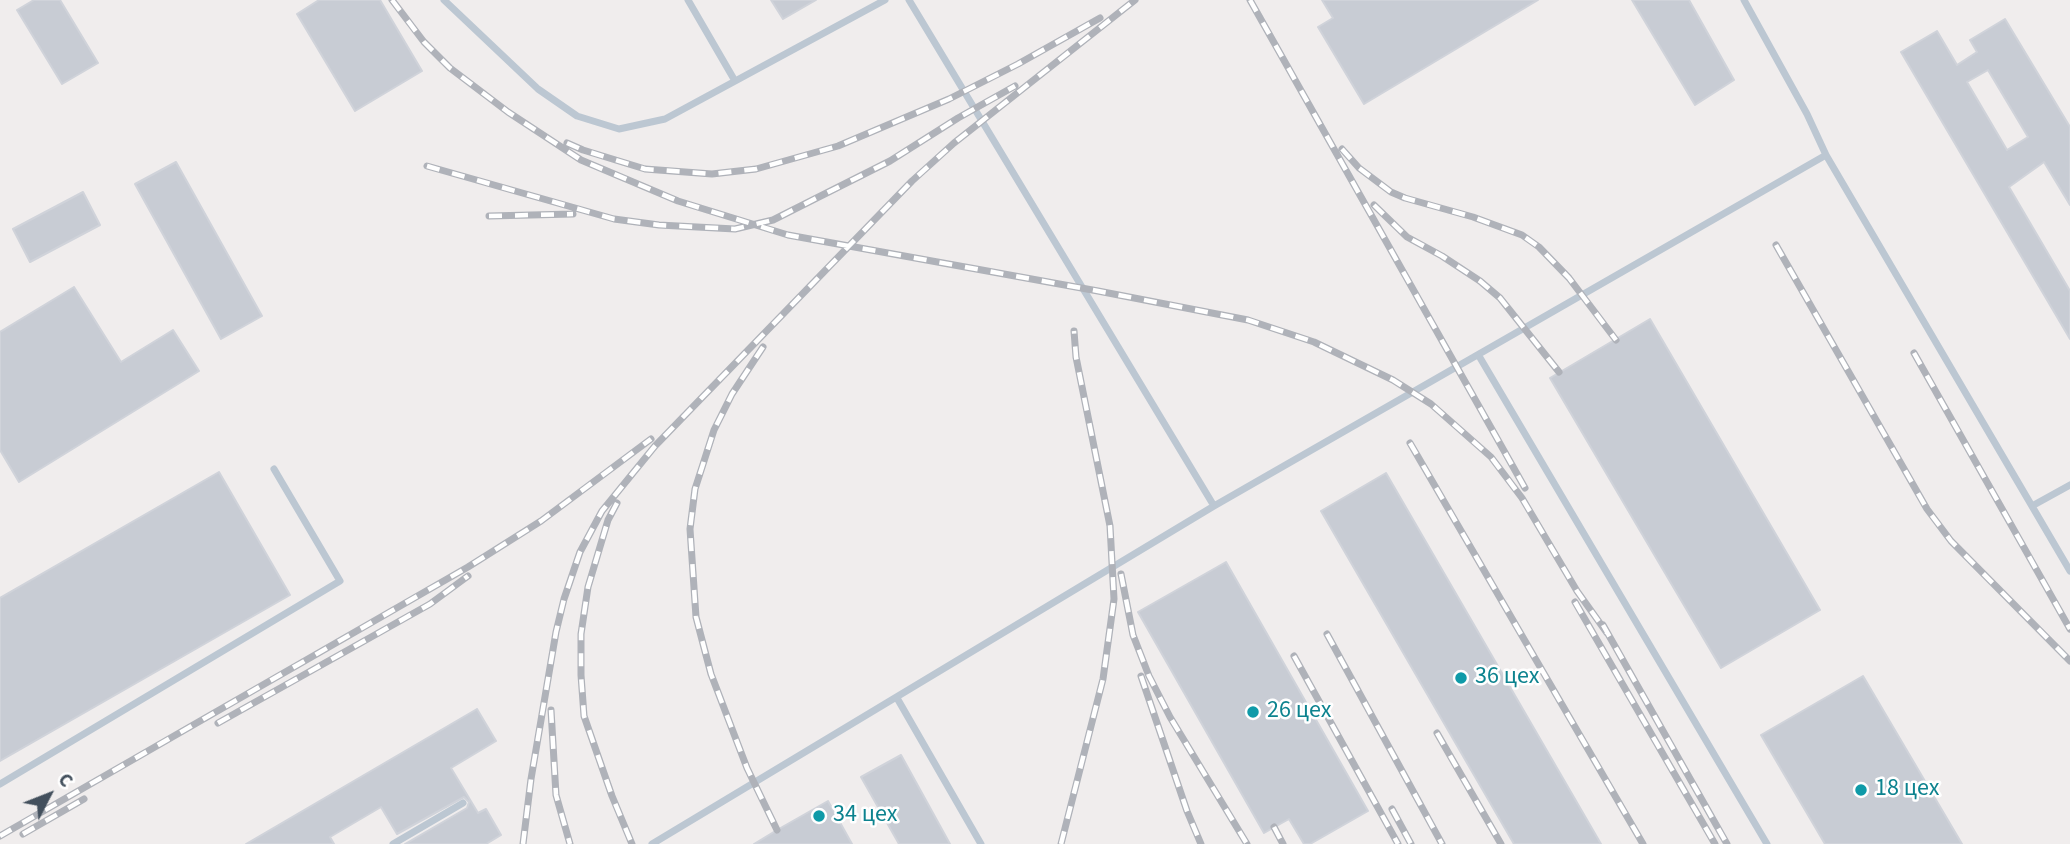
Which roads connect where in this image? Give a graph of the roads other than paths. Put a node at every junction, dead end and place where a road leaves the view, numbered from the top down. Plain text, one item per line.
1 (444, 0) edge
2 (688, 0) edge
3 (885, 0) edge
4 (909, 0) edge
5 (1744, 0) edge
6 (735, 81) junction
7 (1826, 155) junction
8 (1479, 356) junction
9 (274, 469) dead end
10 (2070, 485) edge
11 (1214, 506) junction
12 (2032, 506) junction
13 (2070, 571) edge
14 (897, 698) junction
15 (0, 784) edge
16 (463, 803) dead end
17 (393, 844) edge
18 (652, 844) edge
19 (981, 844) edge
20 (1767, 844) edge

1 - 6 lane
2 - 6 lane
3 - 6 lane
4 - 11 lane
5 - 7 lane
7 - 8 lane
7 - 12 lane
8 - 11 lane
8 - 20 lane
9 - 15 lane
10 - 12 lane
11 - 14 lane
12 - 13 lane
14 - 18 lane
14 - 19 lane
16 - 17 lane

